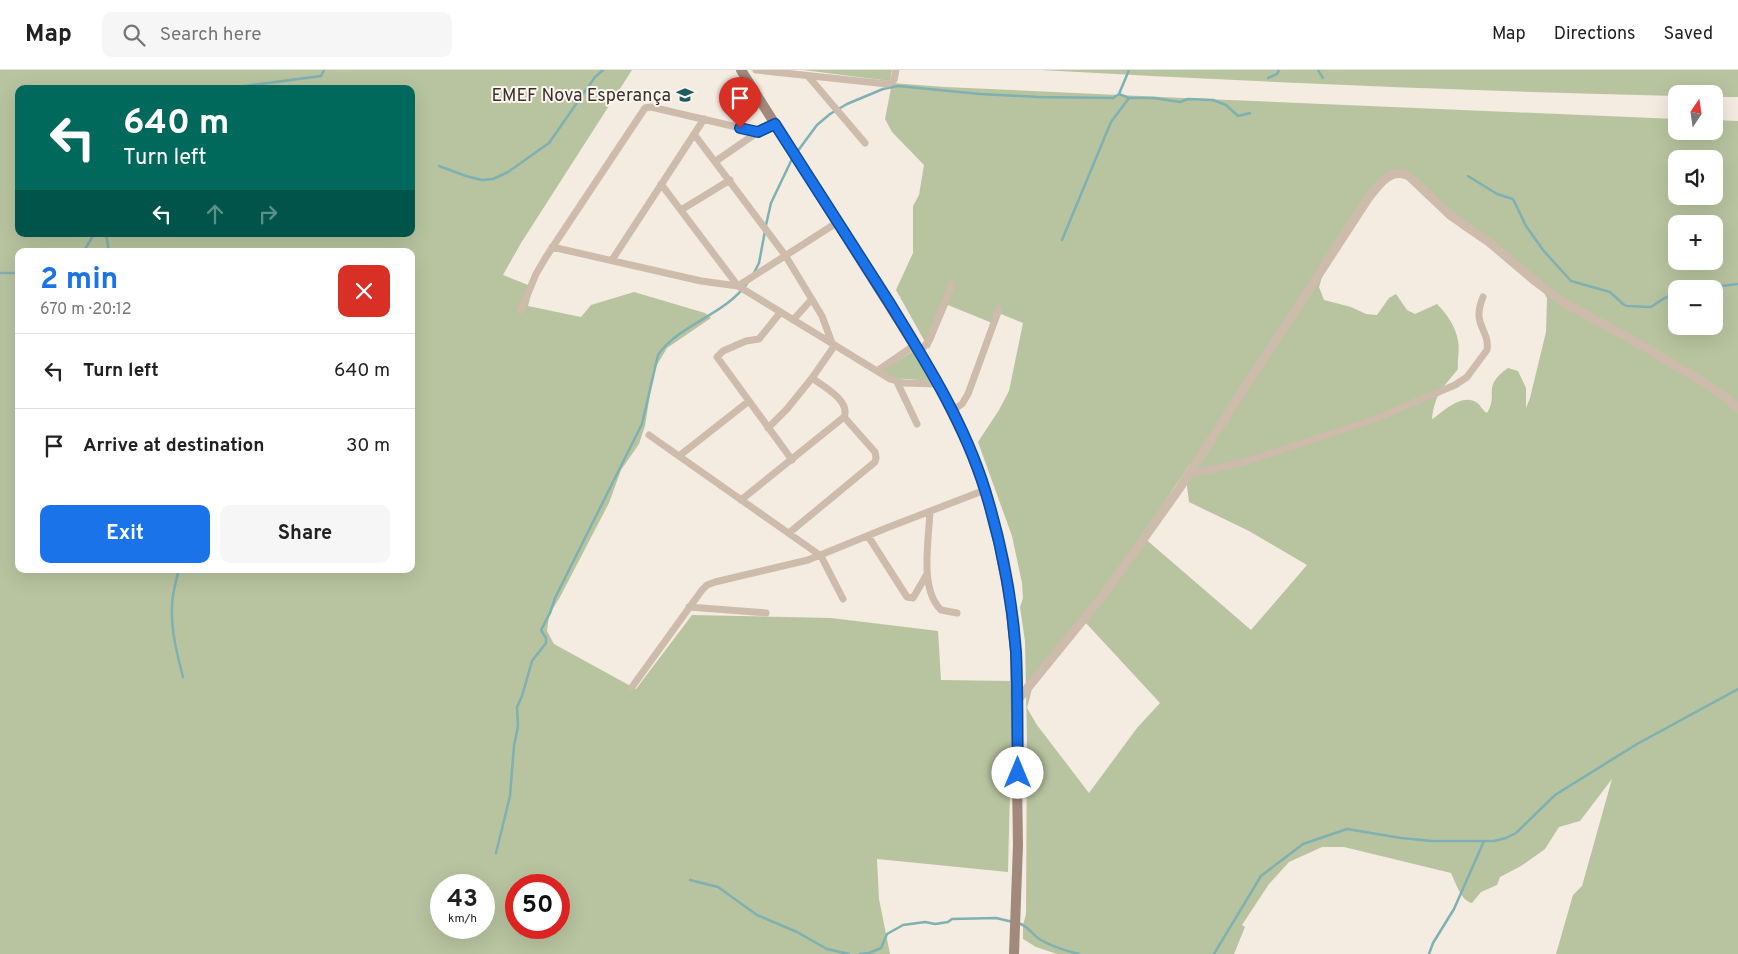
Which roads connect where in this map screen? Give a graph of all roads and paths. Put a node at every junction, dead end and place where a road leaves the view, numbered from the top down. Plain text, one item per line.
1 (896, 70) edge
2 (749, 72) edge
3 (808, 76) junction
4 (704, 119) junction
5 (775, 124) junction
6 (758, 132) junction
7 (694, 134) junction
8 (865, 143) dead end
9 (716, 161) junction
10 (730, 180) junction
11 (661, 184) junction
12 (681, 210) junction
13 (838, 222) junction
14 (552, 247) junction
15 (785, 255) junction
16 (612, 260) junction
17 (952, 284) dead end
18 (738, 286) junction
19 (1482, 297) dead end
20 (812, 299) junction
21 (1000, 309) dead end
22 (521, 310) dead end
23 (780, 313) junction
24 (793, 320) junction
25 (834, 344) junction
26 (918, 348) junction
27 (876, 371) junction
28 (812, 378) junction
29 (896, 382) junction
30 (938, 384) junction
31 (748, 401) junction
32 (1738, 409) edge
33 (952, 411) junction
34 (844, 417) junction
35 (917, 424) dead end
36 (768, 428) junction
37 (649, 435) dead end
38 (679, 456) junction
39 (792, 460) junction
40 (1187, 475) junction
41 (985, 490) junction
42 (741, 500) junction
43 (930, 511) junction
44 (789, 533) junction
45 (868, 536) junction
46 (821, 556) junction
47 (927, 574) junction
48 (844, 599) dead end
49 (690, 607) junction
50 (766, 613) dead end
51 (957, 613) dead end
52 (632, 687) dead end
53 (1017, 701) junction
54 (1014, 954) edge

1 - 3 street
2 - 3 street
2 - 5 main road
3 - 8 street
4 - 6 street
4 - 7 street
4 - 14 street
5 - 6 street
5 - 13 main road
6 - 9 street
7 - 9 street
7 - 11 street
9 - 10 street
10 - 12 street
10 - 15 street
11 - 12 street
11 - 16 street
12 - 18 street
13 - 15 street
13 - 26 main road
14 - 16 street
14 - 22 street
15 - 18 street
15 - 20 street
16 - 18 street
17 - 26 street
18 - 23 street
19 - 40 street
20 - 24 street
20 - 25 street
21 - 33 street
23 - 24 street
23 - 31 street
24 - 25 street
25 - 27 street
25 - 28 street
26 - 27 street
26 - 30 main road
27 - 29 street
28 - 34 street
28 - 36 street
29 - 30 street
29 - 35 street
30 - 33 main road
31 - 36 street
31 - 38 street
32 - 40 street
33 - 41 main road
34 - 39 street
34 - 44 street
36 - 39 street
37 - 38 street
38 - 42 street
39 - 42 street
40 - 53 street
41 - 43 street
41 - 53 main road
42 - 44 street
43 - 45 street
43 - 47 street
44 - 46 street
45 - 46 street
45 - 47 street
46 - 48 street
46 - 49 street
47 - 51 street
49 - 50 street
49 - 52 street
53 - 54 main road

